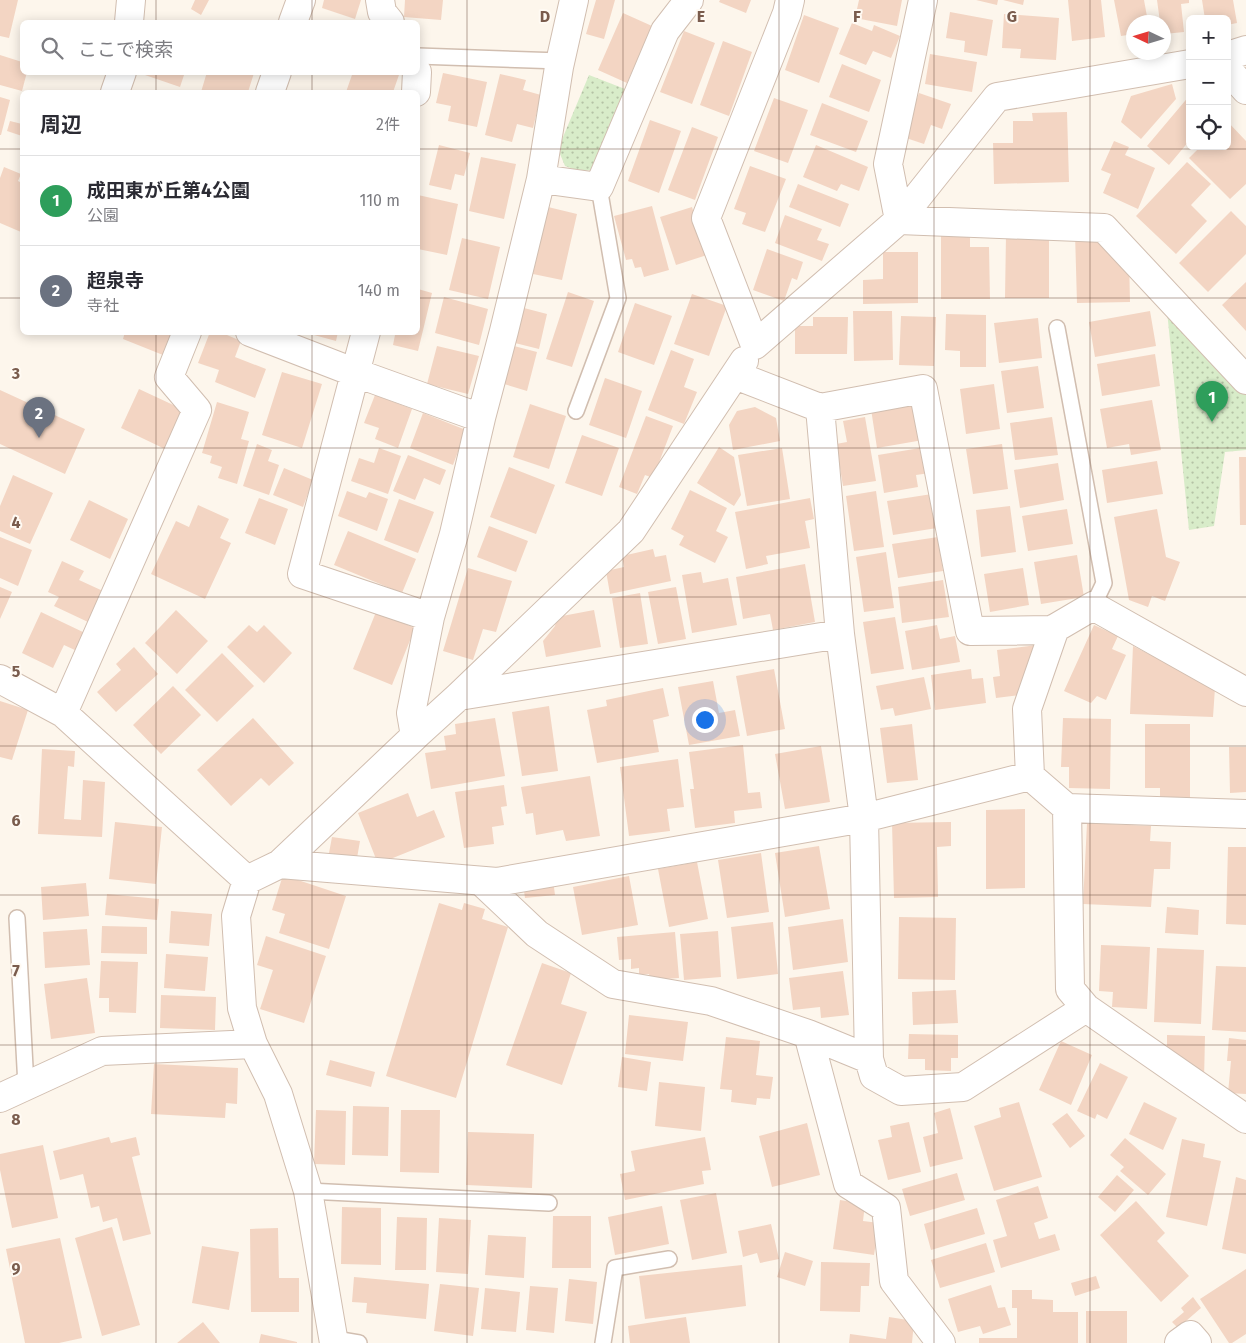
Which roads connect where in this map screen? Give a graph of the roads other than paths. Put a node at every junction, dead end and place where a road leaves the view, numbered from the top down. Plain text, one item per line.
1 (131, 0) edge
2 (301, 0) edge
3 (380, 0) edge
4 (574, 0) edge
5 (689, 0) edge
6 (790, 0) edge
7 (923, 0) edge
8 (129, 20) edge
9 (295, 20) edge
10 (388, 20) edge
11 (1246, 50) edge
12 (420, 55) edge
13 (1231, 55) edge
14 (560, 61) junction
15 (1186, 65) edge
16 (1231, 73) edge
17 (121, 75) edge
18 (275, 75) edge
19 (417, 75) edge
20 (116, 90) edge
21 (271, 90) edge
22 (416, 90) edge
23 (1246, 90) edge
24 (541, 179) junction
25 (599, 187) junction
26 (899, 220) junction
27 (1057, 328) dead end
28 (186, 335) edge
29 (258, 335) edge
30 (365, 335) edge
31 (755, 346) junction
32 (356, 373) junction
33 (735, 375) junction
34 (1246, 380) edge
35 (820, 408) junction
36 (576, 411) dead end
37 (480, 418) junction
38 (1093, 606) junction
39 (430, 617) junction
40 (1055, 628) junction
41 (840, 634) junction
42 (0, 678) edge
43 (1246, 692) edge
44 (459, 696) junction
45 (63, 713) junction
46 (415, 736) junction
47 (1030, 776) junction
48 (1067, 808) junction
49 (1246, 814) edge
50 (864, 818) junction
51 (280, 864) junction
52 (247, 880) junction
53 (481, 881) junction
54 (17, 918) dead end
55 (1086, 1008) junction
56 (808, 1034) junction
57 (253, 1044) junction
58 (868, 1059) junction
59 (26, 1086) junction
60 (0, 1098) edge
61 (1246, 1120) edge
62 (308, 1191) junction
63 (550, 1203) dead end
64 (669, 1259) dead end
65 (343, 1342) edge
66 (603, 1343) edge
67 (941, 1343) edge
68 (1179, 1343) edge
69 (1197, 1343) edge

1 - 8 street
2 - 9 street
3 - 10 street
4 - 14 street
5 - 25 street
6 - 31 street
7 - 26 street
11 - 13 street
12 - 14 lane
14 - 24 street
15 - 26 street
16 - 23 street
17 - 20 street
18 - 21 street
19 - 22 street
24 - 25 street
24 - 37 street
25 - 36 lane
26 - 31 street
26 - 34 street
27 - 38 lane
28 - 45 street
29 - 32 street
30 - 32 street
31 - 33 street
32 - 37 street
32 - 39 street
33 - 35 street
33 - 44 street
35 - 40 street
35 - 41 street
37 - 39 street
38 - 40 street
38 - 43 street
39 - 46 street
40 - 47 street
41 - 44 street
41 - 50 street
42 - 45 street
44 - 46 street
45 - 52 street
46 - 51 street
47 - 48 street
47 - 50 street
48 - 49 street
48 - 55 street
50 - 53 street
50 - 58 street
51 - 52 street
51 - 53 street
52 - 57 street
53 - 56 street
54 - 59 lane
55 - 58 street
55 - 61 street
56 - 58 street
56 - 67 street
57 - 59 street
57 - 62 street
59 - 60 street
62 - 63 lane
62 - 65 street
64 - 66 lane
68 - 69 street

